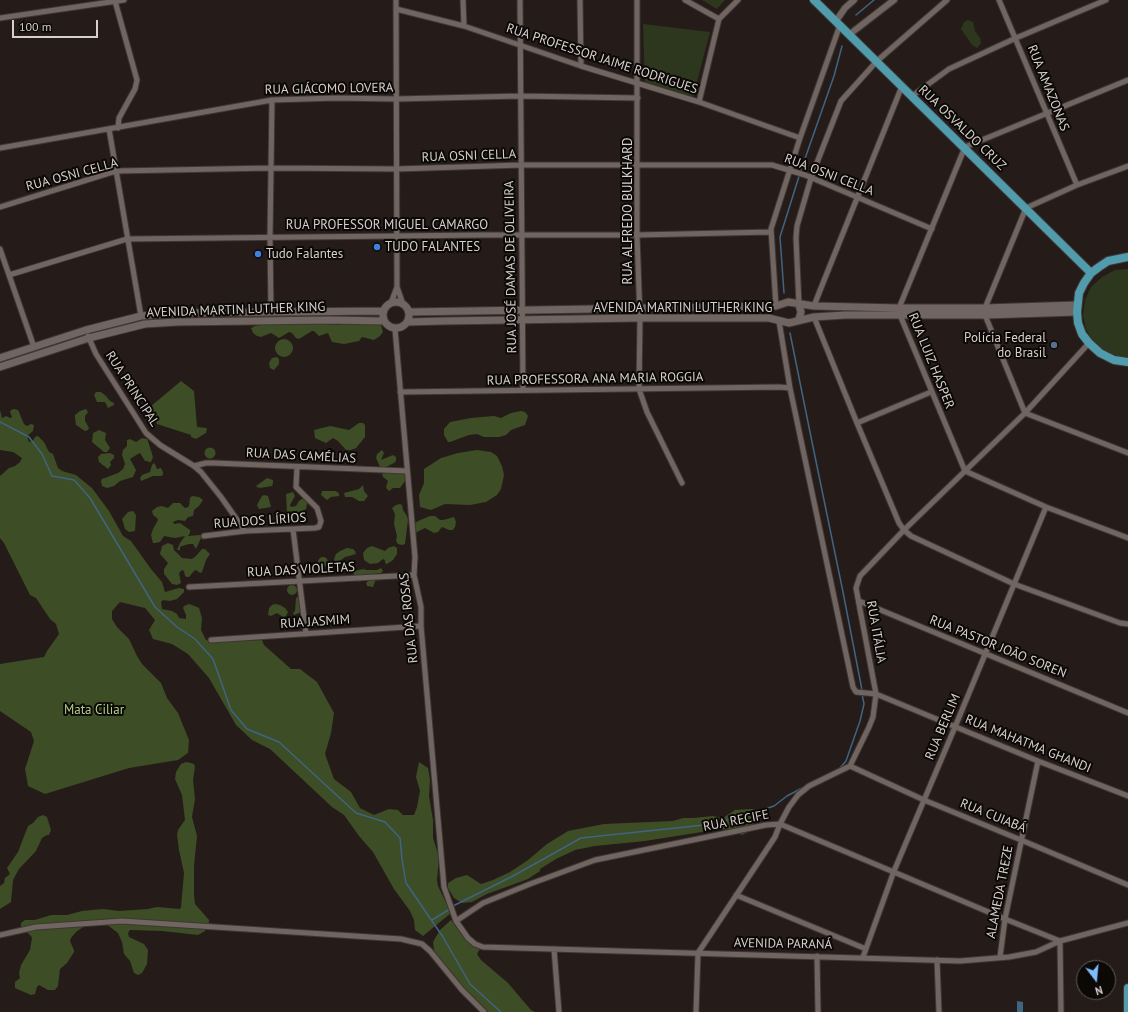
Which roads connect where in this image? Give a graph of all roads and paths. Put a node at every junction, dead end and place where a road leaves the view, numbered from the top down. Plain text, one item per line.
1 (124, 0) edge
2 (396, 0) edge
3 (463, 0) edge
4 (520, 0) edge
5 (580, 0) edge
6 (637, 0) edge
7 (685, 0) edge
8 (738, 0) edge
9 (814, 0) edge
10 (854, 0) edge
11 (894, 0) edge
12 (947, 0) edge
13 (999, 0) edge
14 (1106, 0) edge
15 (113, 1) edge
16 (396, 9) junction
17 (0, 18) edge
18 (720, 19) junction
19 (838, 23) junction
20 (464, 26) junction
21 (850, 34) junction
22 (1016, 38) junction
23 (520, 45) junction
24 (877, 61) junction
25 (581, 66) junction
26 (1128, 80) edge
27 (638, 83) junction
28 (902, 86) junction
29 (520, 96) junction
30 (912, 96) junction
31 (638, 98) junction
32 (396, 99) junction
33 (272, 100) junction
34 (699, 102) junction
35 (1046, 114) junction
36 (118, 128) junction
37 (109, 129) junction
38 (800, 138) junction
39 (965, 147) junction
40 (0, 148) edge
41 (521, 165) junction
42 (638, 165) junction
43 (1128, 166) edge
44 (271, 168) junction
45 (397, 169) junction
46 (791, 170) junction
47 (116, 171) junction
48 (811, 178) junction
49 (1078, 185) junction
50 (858, 197) junction
51 (0, 207) edge
52 (1026, 208) junction
53 (932, 229) junction
54 (770, 232) junction
55 (637, 235) junction
56 (521, 236) junction
57 (270, 237) junction
58 (398, 237) junction
59 (127, 239) junction
60 (0, 249) edge
61 (1128, 257) edge
62 (1091, 274) junction
63 (9, 275) junction
64 (397, 287) junction
65 (391, 302) junction
66 (403, 304) junction
67 (799, 305) junction
68 (776, 306) junction
69 (814, 306) junction
70 (712, 307) junction
71 (845, 307) junction
72 (1077, 308) junction
73 (640, 309) junction
74 (383, 311) junction
75 (522, 311) junction
76 (900, 311) junction
77 (985, 311) junction
78 (271, 312) junction
79 (409, 312) junction
80 (177, 313) junction
81 (845, 315) junction
82 (141, 316) junction
83 (814, 317) junction
84 (640, 318) junction
85 (712, 318) junction
86 (799, 319) junction
87 (384, 321) junction
88 (523, 321) junction
89 (779, 321) junction
90 (177, 322) junction
91 (407, 322) junction
92 (395, 329) junction
93 (86, 330) junction
94 (89, 338) junction
95 (1089, 343) junction
96 (34, 347) junction
97 (0, 358) edge
98 (1128, 362) edge
99 (0, 367) edge
100 (790, 388) junction
101 (639, 389) junction
102 (523, 390) junction
103 (400, 392) junction
104 (931, 392) junction
105 (1025, 413) junction
106 (857, 423) junction
107 (1128, 453) edge
108 (194, 466) junction
109 (297, 467) junction
110 (407, 471) junction
111 (965, 471) junction
112 (682, 484) dead end
113 (1046, 507) junction
114 (293, 529) junction
115 (904, 530) junction
116 (245, 531) junction
117 (204, 536) dead end
118 (1128, 538) edge
119 (414, 575) junction
120 (299, 581) junction
121 (1014, 584) junction
122 (189, 587) dead end
123 (859, 601) junction
124 (1128, 624) edge
125 (421, 626) junction
126 (306, 634) junction
127 (211, 640) dead end
128 (985, 653) junction
129 (876, 694) junction
130 (1128, 713) edge
131 (955, 727) junction
132 (1038, 761) junction
133 (850, 766) junction
134 (1128, 796) edge
135 (924, 800) junction
136 (780, 824) junction
137 (1021, 840) junction
138 (894, 871) junction
139 (1128, 885) edge
140 (736, 895) junction
141 (450, 908) joint
142 (1005, 919) junction
143 (456, 921) junction
144 (1128, 923) edge
145 (0, 935) edge
146 (1060, 941) junction
147 (554, 949) junction
148 (866, 949) junction
149 (698, 953) junction
150 (817, 956) junction
151 (863, 957) junction
152 (1000, 957) junction
153 (937, 960) junction
154 (1128, 988) edge
155 (484, 1012) edge
156 (559, 1012) edge
157 (696, 1012) edge
158 (818, 1012) edge
159 (939, 1012) edge
160 (1061, 1012) edge
161 (1128, 1012) edge

1 - 15 street
2 - 16 street
3 - 20 street
4 - 23 street, RUA JOSÉ DAMAS DE OLIVEIRA
5 - 25 street
6 - 27 street, RUA ALFREDO BULKHARD
7 - 18 street
8 - 18 street
9 - 19 highway, RUA OSVALDO CRUZ
10 - 19 street
11 - 21 street
12 - 24 street
13 - 22 street, RUA AMAZONAS
14 - 22 street
15 - 17 street
15 - 36 street
16 - 20 street, RUA PROFESSOR JAIME RODRIGUES
16 - 32 street
18 - 34 street
19 - 21 highway, RUA OSVALDO CRUZ
19 - 38 street
20 - 23 street, RUA PROFESSOR JAIME RODRIGUES
21 - 24 highway, RUA OSVALDO CRUZ
22 - 30 street
22 - 35 street, RUA AMAZONAS
23 - 25 street, RUA PROFESSOR JAIME RODRIGUES
23 - 29 street, RUA JOSÉ DAMAS DE OLIVEIRA
24 - 28 highway, RUA OSVALDO CRUZ
24 - 48 street
25 - 27 street, RUA PROFESSOR JAIME RODRIGUES
26 - 35 street
27 - 31 street, RUA ALFREDO BULKHARD
27 - 34 street, RUA PROFESSOR JAIME RODRIGUES
28 - 30 highway, RUA OSVALDO CRUZ
28 - 50 street
29 - 31 street, RUA GIÁCOMO LOVERA
29 - 32 street, RUA GIÁCOMO LOVERA
29 - 41 street, RUA JOSÉ DAMAS DE OLIVEIRA
30 - 39 highway, RUA OSVALDO CRUZ
31 - 42 street, RUA ALFREDO BULKHARD
32 - 33 street, RUA GIÁCOMO LOVERA
32 - 45 street
33 - 36 street, RUA GIÁCOMO LOVERA
33 - 44 street
34 - 38 street, RUA PROFESSOR JAIME RODRIGUES
35 - 39 street
35 - 49 street, RUA AMAZONAS
36 - 37 street, RUA GIÁCOMO LOVERA
37 - 40 street, RUA GIÁCOMO LOVERA
37 - 47 street
38 - 46 street
39 - 52 highway, RUA OSVALDO CRUZ
39 - 53 street, RUA LUIZ HASPER
41 - 42 street, RUA OSNI CELLA
41 - 45 street, RUA OSNI CELLA
41 - 56 street, RUA JOSÉ DAMAS DE OLIVEIRA
42 - 46 street, RUA OSNI CELLA
42 - 55 street, RUA ALFREDO BULKHARD
43 - 49 street
44 - 45 street, RUA OSNI CELLA
44 - 47 street, RUA OSNI CELLA
44 - 57 street
45 - 58 street
46 - 48 street, RUA OSNI CELLA
46 - 54 street
47 - 51 street, RUA OSNI CELLA
47 - 59 street
48 - 50 street, RUA OSNI CELLA
48 - 67 street
49 - 52 street
50 - 53 street, RUA OSNI CELLA
50 - 69 street
52 - 62 highway, RUA OSVALDO CRUZ
52 - 77 street
53 - 76 street, RUA LUIZ HASPER
54 - 55 street, RUA PROFESSOR MIGUEL CAMARGO
54 - 68 street
55 - 56 street, RUA PROFESSOR MIGUEL CAMARGO
55 - 73 street, RUA ALFREDO BULKHARD
56 - 58 street, RUA PROFESSOR MIGUEL CAMARGO
56 - 75 street, RUA JOSÉ DAMAS DE OLIVEIRA
57 - 58 street, RUA PROFESSOR MIGUEL CAMARGO
57 - 59 street, RUA PROFESSOR MIGUEL CAMARGO
57 - 78 street
58 - 64 street
59 - 63 street, RUA PROFESSOR MIGUEL CAMARGO
59 - 82 street
60 - 63 street
61 - 62 highway
62 - 72 highway
63 - 96 street
64 - 65 street
64 - 66 street
65 - 66 main road
65 - 74 main road
66 - 79 main road
67 - 68 main road, AVENIDA MARTIN LUTHER KING
67 - 69 main road, AVENIDA MARTIN LUTHER KING
67 - 86 main road
68 - 70 main road, AVENIDA MARTIN LUTHER KING
68 - 89 main road
69 - 71 main road, AVENIDA MARTIN LUTHER KING
70 - 73 main road, AVENIDA MARTIN LUTHER KING
70 - 85 main road
71 - 76 main road, AVENIDA MARTIN LUTHER KING
71 - 81 main road
72 - 77 main road, AVENIDA MARTIN LUTHER KING
72 - 95 highway
73 - 75 main road, AVENIDA MARTIN LUTHER KING
73 - 84 street, RUA ALFREDO BULKHARD
74 - 78 main road, AVENIDA MARTIN LUTHER KING
74 - 87 main road
75 - 79 main road, AVENIDA MARTIN LUTHER KING
75 - 88 street, RUA JOSÉ DAMAS DE OLIVEIRA
76 - 77 main road, AVENIDA MARTIN LUTHER KING
76 - 81 main road, AVENIDA MARTIN LUTHER KING
76 - 104 street, RUA LUIZ HASPER
77 - 105 street
78 - 80 main road, AVENIDA MARTIN LUTHER KING
79 - 91 main road
80 - 82 main road, AVENIDA MARTIN LUTHER KING
80 - 90 main road
81 - 83 main road, AVENIDA MARTIN LUTHER KING
82 - 93 main road, AVENIDA MARTIN LUTHER KING
83 - 86 main road, AVENIDA MARTIN LUTHER KING
83 - 106 street
84 - 85 main road, AVENIDA MARTIN LUTHER KING
84 - 88 main road, AVENIDA MARTIN LUTHER KING
84 - 101 street, RUA ALFREDO BULKHARD
85 - 89 main road, AVENIDA MARTIN LUTHER KING
86 - 89 main road, AVENIDA MARTIN LUTHER KING
87 - 90 main road, AVENIDA MARTIN LUTHER KING
87 - 92 main road
88 - 91 main road, AVENIDA MARTIN LUTHER KING
88 - 102 street, RUA JOSÉ DAMAS DE OLIVEIRA
89 - 100 street
90 - 94 main road, AVENIDA MARTIN LUTHER KING
91 - 92 main road
92 - 103 street, RUA DAS ROSAS
93 - 94 street, RUA PRINCIPAL
93 - 96 main road, AVENIDA MARTIN LUTHER KING
94 - 99 main road, AVENIDA MARTIN LUTHER KING
94 - 108 street, RUA PRINCIPAL
95 - 98 highway
95 - 105 street, RUA ITÁLIA
96 - 97 main road, AVENIDA MARTIN LUTHER KING
100 - 101 street, RUA PROFESSORA ANA MARIA ROGGIA
100 - 129 street, RUA MAHATMA GHANDI
101 - 102 street, RUA PROFESSORA ANA MARIA ROGGIA
101 - 112 street, RUA ALFREDO BULKHARD
102 - 103 street, RUA PROFESSORA ANA MARIA ROGGIA
103 - 110 street, RUA DAS ROSAS
104 - 106 street
104 - 111 street, RUA LUIZ HASPER
105 - 107 street
105 - 111 street, RUA ITÁLIA
106 - 115 street
108 - 109 street, RUA DAS CAMÉLIAS
108 - 116 street, RUA PRINCIPAL
109 - 110 street, RUA DAS CAMÉLIAS
109 - 114 street, RUA DOS LÍRIOS
110 - 119 street, RUA DAS ROSAS
111 - 113 street
111 - 115 street, RUA ITÁLIA
113 - 118 street
113 - 121 street, RUA BERLIM
114 - 116 street, RUA DOS LÍRIOS
114 - 120 street
115 - 121 street
115 - 123 street, RUA ITÁLIA
116 - 117 street, RUA DOS LÍRIOS
119 - 120 street, RUA DAS VIOLETAS
119 - 125 street, RUA DAS ROSAS
120 - 122 street, RUA DAS VIOLETAS
120 - 126 street
121 - 124 street
121 - 128 street, RUA BERLIM
123 - 128 street, RUA PASTOR JOÃO SOREN
123 - 129 street, RUA ITÁLIA
125 - 126 street, RUA JASMIM
125 - 141 street, RUA DAS ROSAS
126 - 127 street, RUA JASMIM
128 - 130 street, RUA PASTOR JOÃO SOREN
128 - 131 street, RUA BERLIM
129 - 131 street, RUA MAHATMA GHANDI
129 - 133 street, RUA ITÁLIA
131 - 132 street, RUA MAHATMA GHANDI
131 - 135 street, RUA BERLIM
132 - 134 street, RUA MAHATMA GHANDI
132 - 137 street, ALAMEDA TREZE
133 - 135 street, RUA CUIABÁ
133 - 136 street
135 - 137 street, RUA CUIABÁ
135 - 138 street, RUA BERLIM
136 - 138 street, RUA RECIFE
136 - 140 street
136 - 143 street, RUA RECIFE
137 - 139 street, RUA CUIABÁ
137 - 142 street, ALAMEDA TREZE
138 - 142 street, RUA RECIFE
138 - 148 street, RUA BERLIM
140 - 148 street
140 - 149 street
141 - 143 street, AVENIDA PARANÁ
142 - 146 street, RUA RECIFE
142 - 152 street, ALAMEDA TREZE
143 - 147 street, AVENIDA PARANÁ
144 - 146 street, AVENIDA PARANÁ
145 - 155 street
146 - 152 street, AVENIDA PARANÁ
146 - 160 street
147 - 149 street, AVENIDA PARANÁ
147 - 156 street
148 - 151 street, RUA BERLIM
149 - 150 street, AVENIDA PARANÁ
149 - 157 street
150 - 151 street, AVENIDA PARANÁ
150 - 158 street
151 - 153 street, AVENIDA PARANÁ
152 - 153 street, AVENIDA PARANÁ
153 - 159 street
154 - 161 highway

